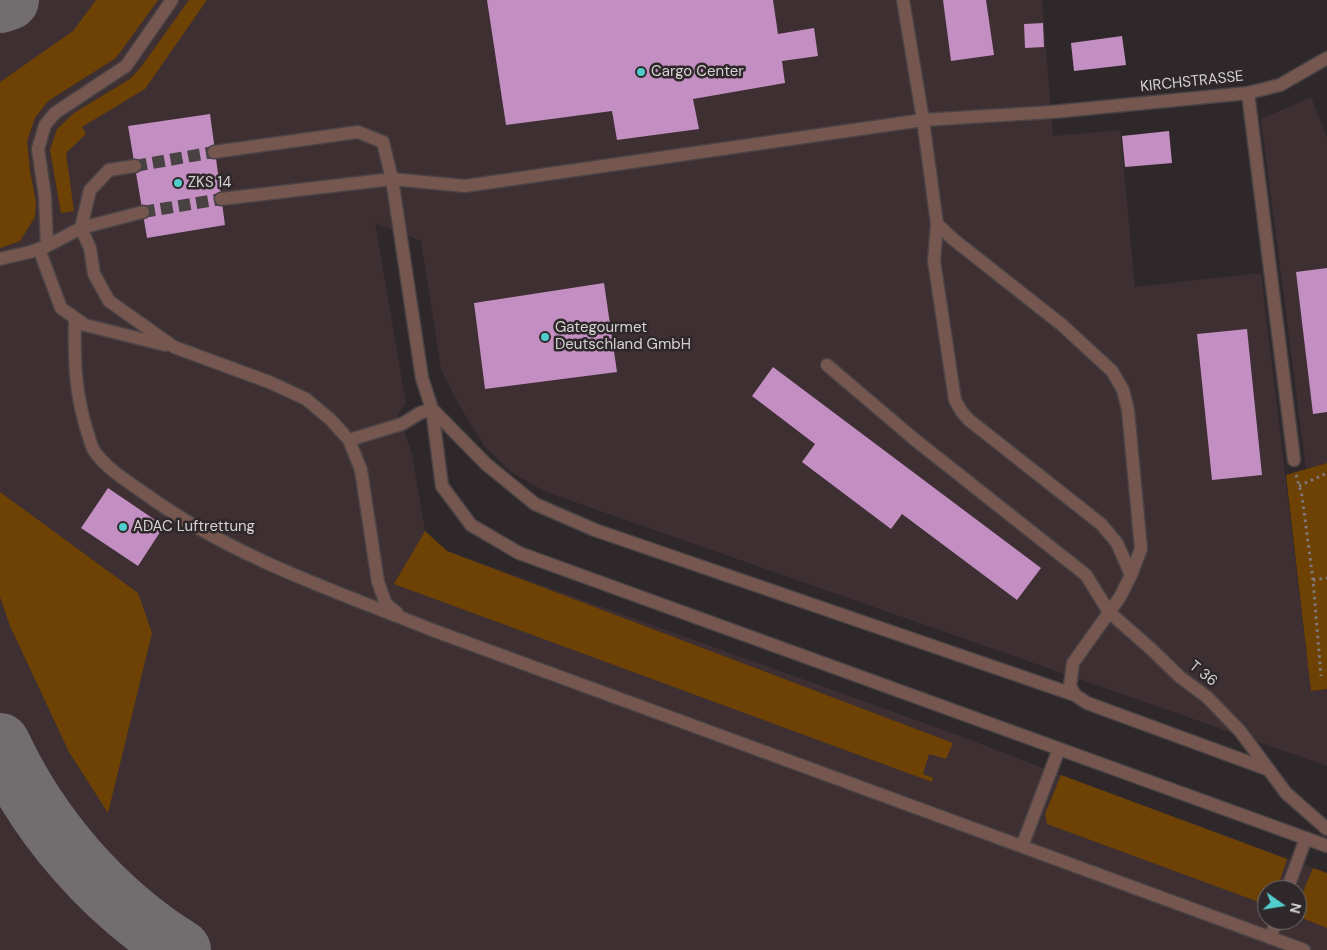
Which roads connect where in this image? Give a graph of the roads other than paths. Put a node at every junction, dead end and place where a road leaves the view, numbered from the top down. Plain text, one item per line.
1 (172, 0) edge
2 (903, 0) edge
3 (1327, 58) edge
4 (1248, 93) junction
5 (923, 120) junction
6 (214, 152) tunnel mouth
7 (135, 166) tunnel mouth
8 (392, 179) junction
9 (221, 199) tunnel mouth
10 (139, 213) tunnel mouth
11 (937, 224) junction
12 (81, 228) junction
13 (43, 247) junction
14 (0, 259) edge
15 (75, 318) junction
16 (174, 348) junction
17 (827, 365) dead end
18 (432, 409) junction
19 (349, 440) junction
20 (1294, 460) road end
21 (1131, 575) junction
22 (1109, 612) junction
23 (405, 619) junction
24 (1075, 695) junction
25 (1059, 749) junction
26 (1267, 769) junction
27 (1327, 829) edge
28 (1306, 838) junction
29 (1022, 846) junction
30 (1327, 846) edge
31 (1291, 880) edge
32 (1273, 930) edge
33 (1270, 938) junction
34 (1304, 950) edge

1 - 13 street
2 - 5 street
3 - 4 street, KIRCHSTRASSE
4 - 5 street, KIRCHSTRASSE
4 - 20 street
5 - 8 street, KIRCHSTRASSE
5 - 11 street
6 - 8 street
7 - 12 street
8 - 9 street, KIRCHSTRASSE
8 - 18 street
10 - 12 street
11 - 21 street
11 - 21 street
12 - 13 street
12 - 16 street
13 - 14 street
13 - 15 street
15 - 16 street
15 - 23 street
16 - 19 street
17 - 22 street, T 36
18 - 19 street
18 - 24 street
18 - 25 street
19 - 23 street
21 - 22 street
22 - 24 street
22 - 26 street, T 36
23 - 29 street
24 - 26 street
25 - 28 street
25 - 29 street
26 - 27 street, T 36
28 - 30 street
28 - 31 street
29 - 33 street
32 - 33 street
33 - 34 street

